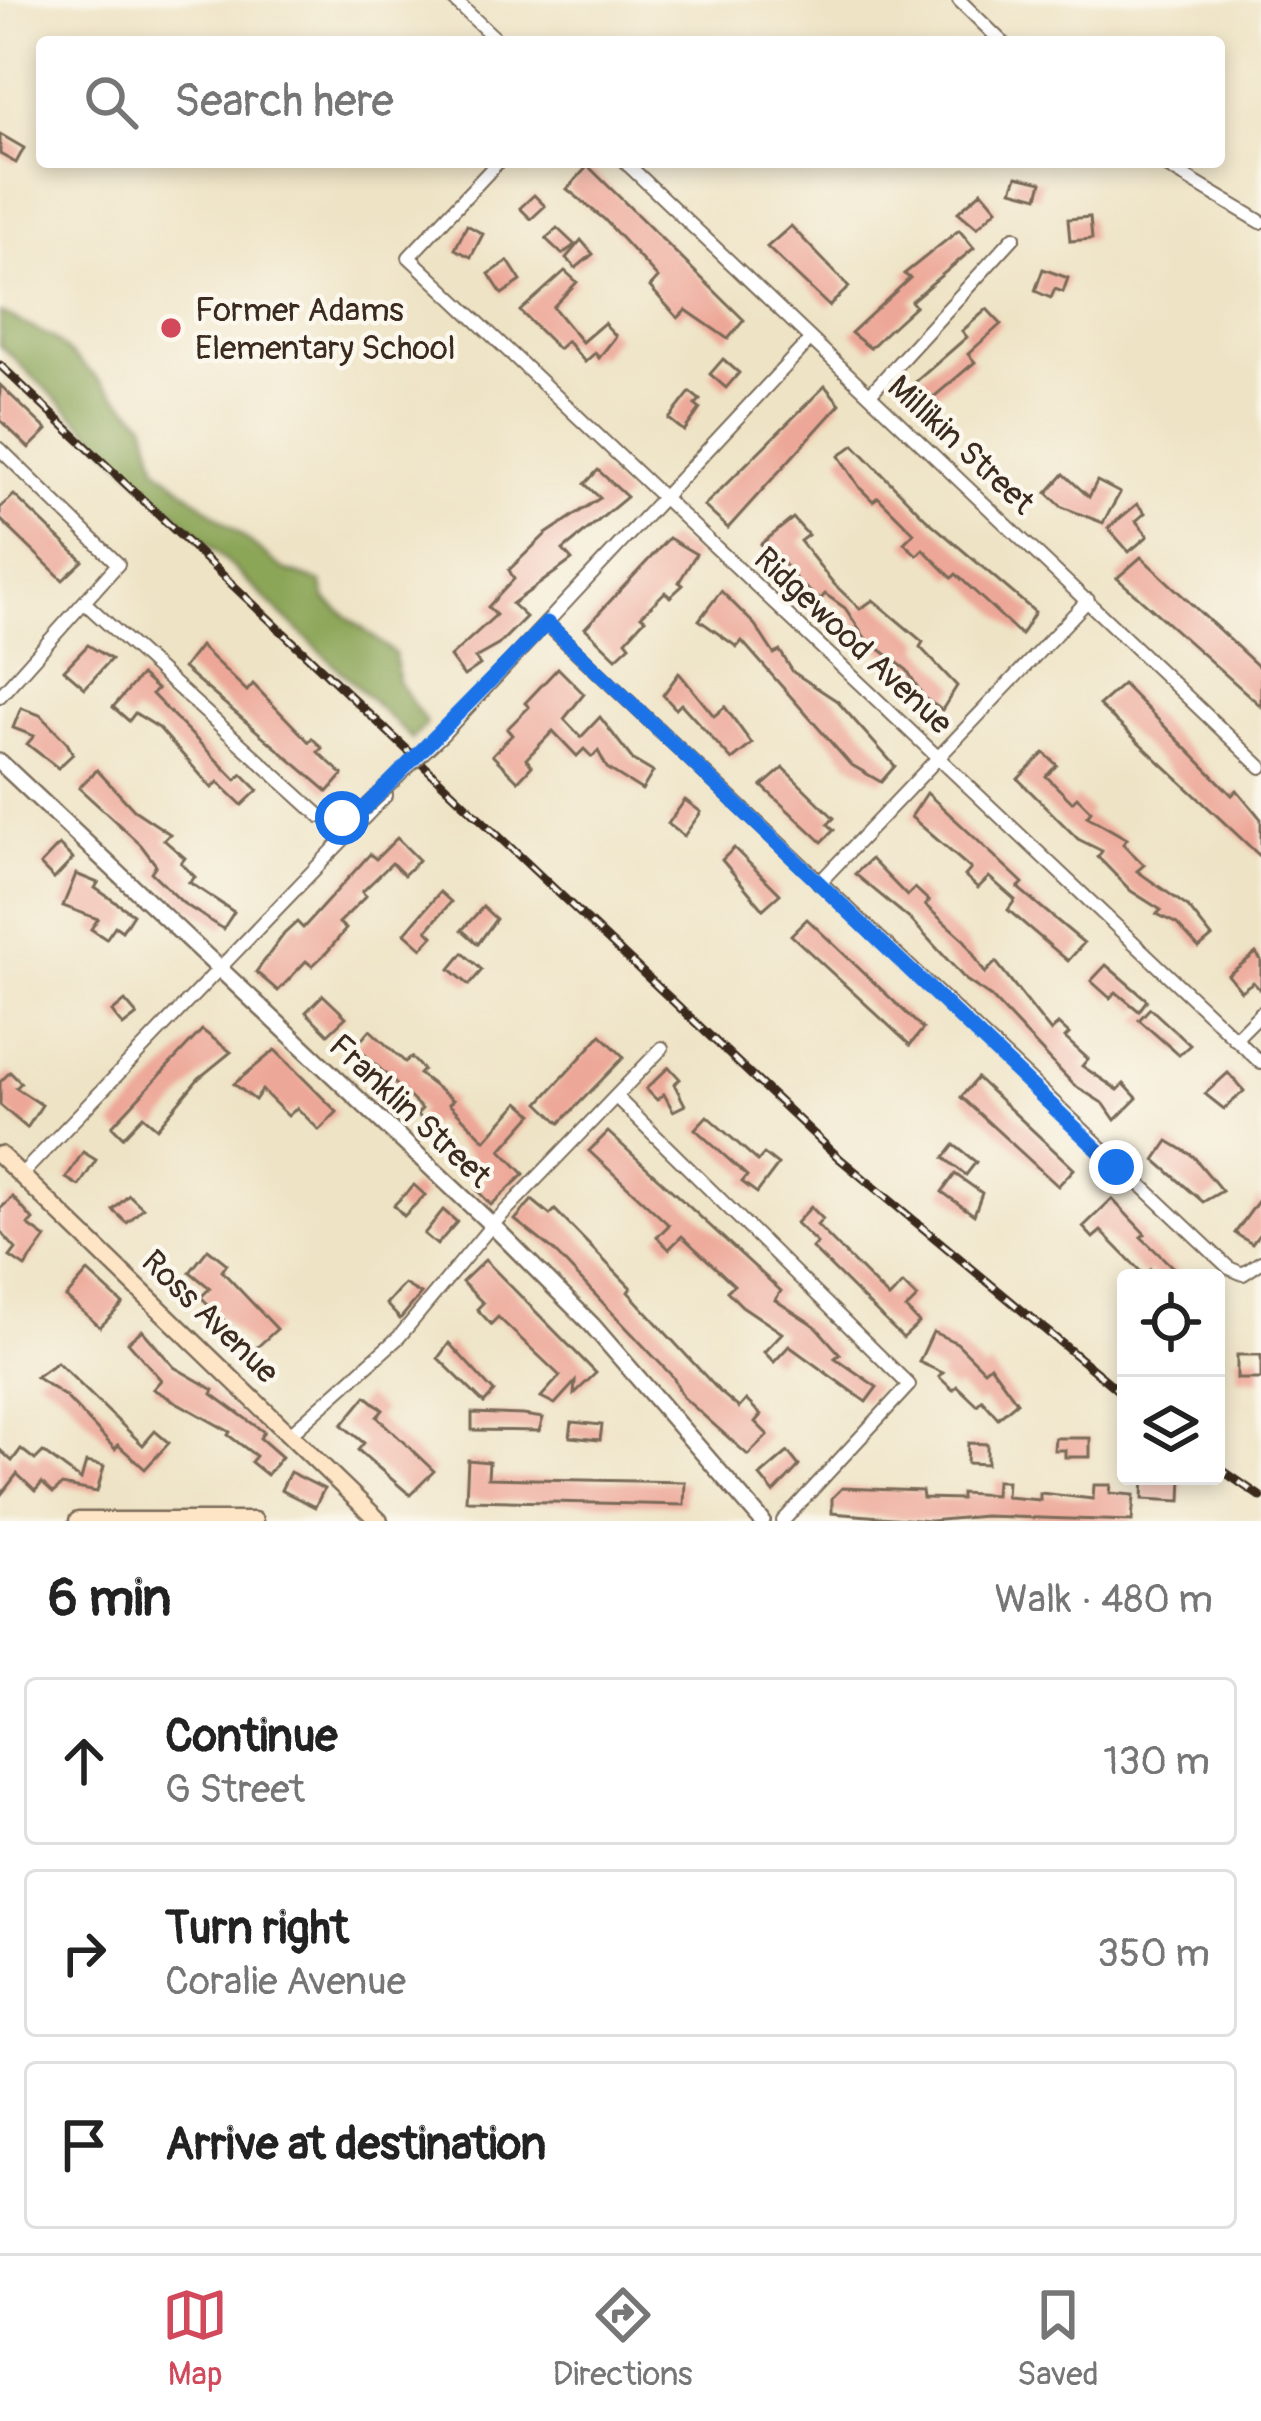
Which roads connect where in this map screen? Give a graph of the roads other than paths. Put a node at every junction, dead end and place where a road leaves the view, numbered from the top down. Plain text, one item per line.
1 (454, 0) edge
2 (959, 0) edge
3 (493, 36) edge
4 (996, 36) edge
5 (492, 168) edge
6 (631, 168) edge
7 (1170, 168) edge
8 (1261, 222) edge
9 (1014, 237) dead end
10 (808, 342) junction
11 (870, 394) junction
12 (0, 449) edge
13 (665, 499) junction
14 (1088, 600) junction
15 (85, 603) junction
16 (547, 623) junction
17 (0, 696) edge
18 (939, 756) junction
19 (0, 762) edge
20 (1261, 767) edge
21 (396, 785) dead end
22 (819, 883) junction
23 (217, 968) junction
24 (1261, 1013) edge
25 (1235, 1039) junction
26 (662, 1048) dead end
27 (1261, 1063) edge
28 (616, 1097) junction
29 (0, 1155) edge
30 (21, 1175) junction
31 (492, 1225) junction
32 (1261, 1262) edge
33 (290, 1434) junction
34 (78, 1521) edge
35 (254, 1521) edge
36 (379, 1521) edge
37 (762, 1521) edge
38 (783, 1521) edge

1 - 3 street
2 - 4 street
5 - 13 street, Ridgewood Avenue
6 - 10 street, Millikin Street
7 - 8 street
9 - 11 street
10 - 11 street, Millikin Street
10 - 13 street
11 - 14 street, Millikin Street
12 - 15 street
13 - 16 street
13 - 18 street, Ridgewood Avenue
14 - 18 street
14 - 20 street, Millikin Street
15 - 16 street, bridge
15 - 17 street
16 - 22 street
18 - 22 street
18 - 25 street, Ridgewood Avenue
19 - 23 street, Franklin Street
21 - 23 street
22 - 32 street
23 - 30 street
23 - 31 street, Franklin Street
24 - 25 street
25 - 27 street, Ridgewood Avenue
26 - 28 street
28 - 31 street
28 - 38 street
29 - 30 main road, Ross Avenue
30 - 33 main road, Ross Avenue
31 - 33 street
31 - 37 street, Franklin Street
33 - 36 main road, Ross Avenue
34 - 35 main road

